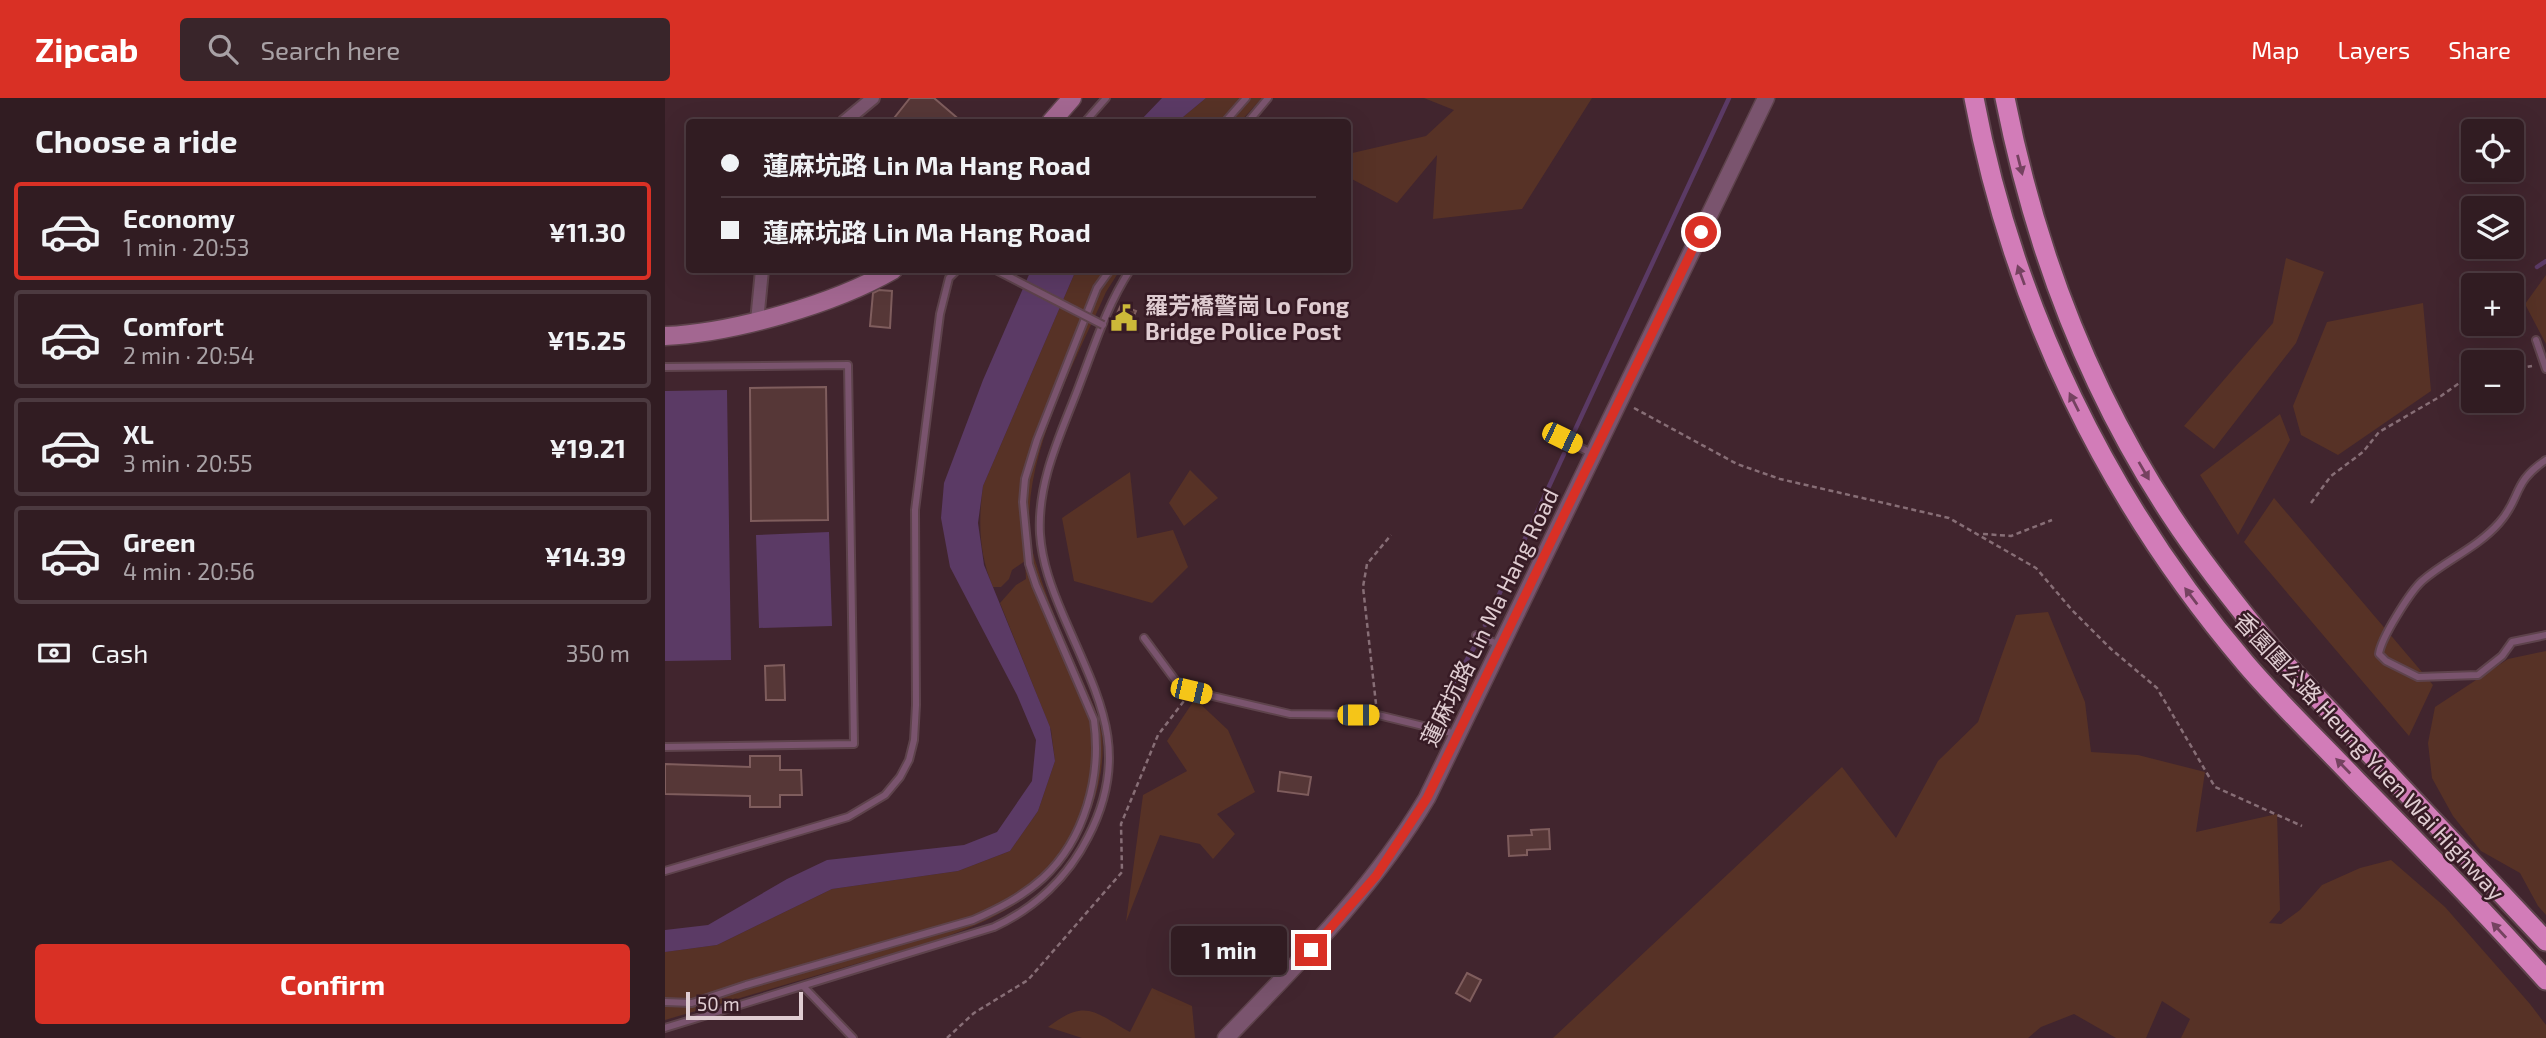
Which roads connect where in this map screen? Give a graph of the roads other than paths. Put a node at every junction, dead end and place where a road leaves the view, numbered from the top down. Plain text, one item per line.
1 (873, 98) edge
2 (1072, 98) edge
3 (1106, 98) edge
4 (1246, 98) edge
5 (1268, 98) edge
6 (1766, 98) edge
7 (1975, 98) edge
8 (2005, 98) edge
9 (848, 119) edge
10 (1054, 119) edge
11 (1088, 119) edge
12 (1228, 119) edge
13 (1250, 119) edge
14 (762, 273) edge
15 (886, 273) edge
16 (954, 273) edge
17 (1002, 273) edge
18 (1108, 273) edge
19 (1129, 273) edge
20 (757, 321) junction
21 (1103, 325) junction
22 (665, 336) edge
23 (2536, 340) dead end
24 (2545, 366) edge
25 (665, 367) edge
26 (1562, 438) dead end
27 (1593, 454) junction
28 (2546, 460) edge
29 (1476, 635) dead end
30 (2546, 635) edge
31 (1144, 638) dead end
32 (1501, 646) junction
33 (1458, 734) junction
34 (665, 747) edge
35 (665, 871) edge
36 (2546, 941) edge
37 (2546, 980) edge
38 (803, 986) junction
39 (665, 1002) edge
40 (665, 1028) edge
41 (853, 1038) edge
42 (1226, 1038) edge

1 - 9 street
2 - 10 main road
3 - 11 lane
4 - 12 lane
5 - 13 lane
6 - 27 street, 蓮麻坑路 Lin Ma Hang Road
37 -> 7 highway, 香園圍公路 Heung Yuen Wai Highway
8 -> 36 highway, 香園圍公路 Heung Yuen Wai Highway
14 - 20 street
15 - 20 main road
16 - 35 lane
17 - 21 lane, bridge
18 - 39 lane
19 - 21 lane
20 - 22 main road
21 - 38 lane
23 - 24 lane
25 - 34 lane
26 - 27 lane
27 - 32 street, 蓮麻坑路 Lin Ma Hang Road
28 - 30 lane
29 - 32 lane
31 - 33 lane
32 - 33 street, 蓮麻坑路 Lin Ma Hang Road
33 - 42 street, 蓮麻坑路 Lin Ma Hang Road
38 - 40 lane
38 - 41 lane

